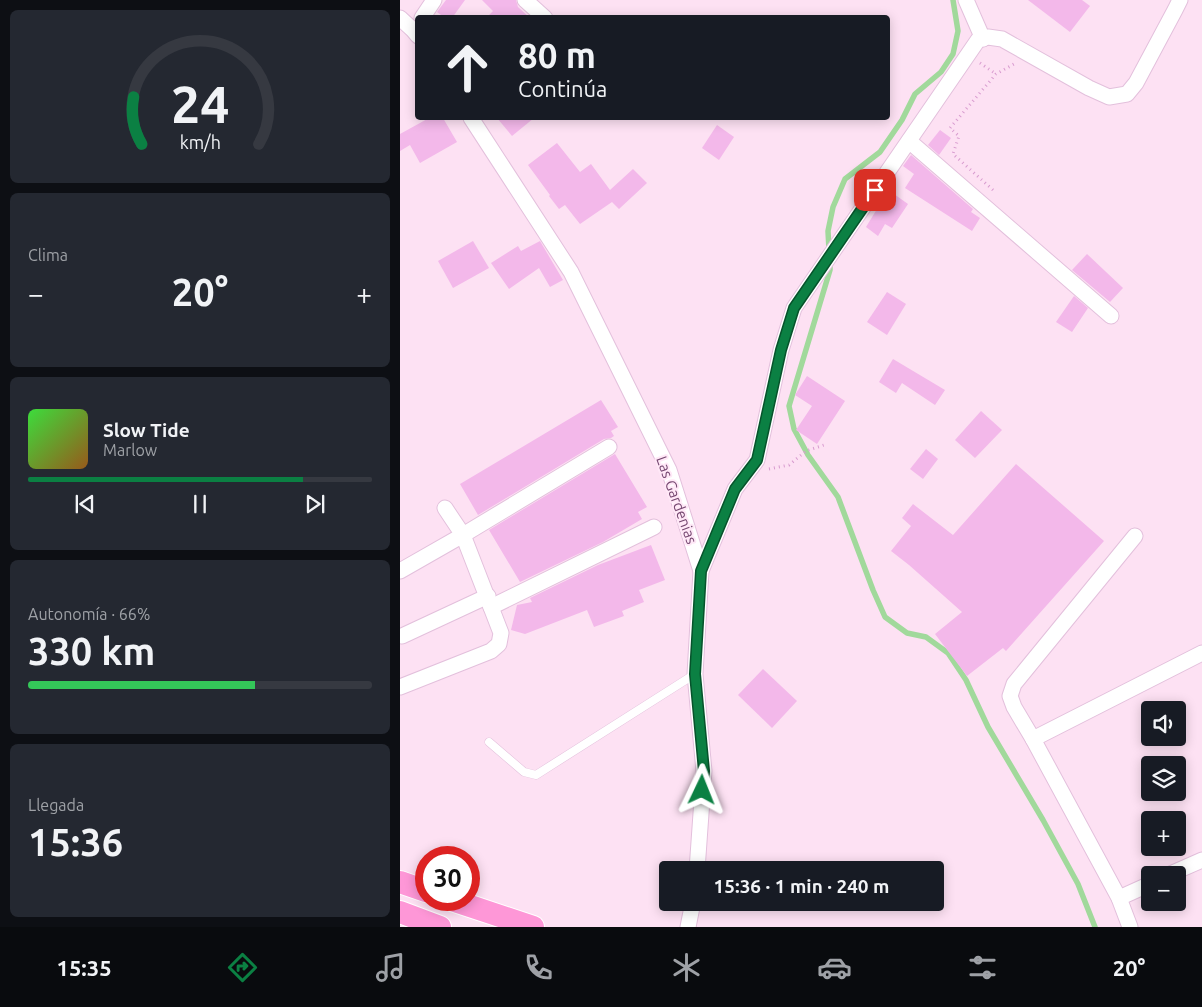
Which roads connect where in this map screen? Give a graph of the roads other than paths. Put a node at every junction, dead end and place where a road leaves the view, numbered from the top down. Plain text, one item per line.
1 (434, 0) edge
2 (525, 0) edge
3 (966, 0) edge
4 (1180, 0) edge
5 (425, 15) edge
6 (542, 15) edge
7 (400, 18) edge
8 (415, 26) edge
9 (983, 38) junction
10 (471, 120) edge
11 (909, 141) junction
12 (1111, 316) dead end
13 (608, 447) dead end
14 (446, 508) dead end
15 (654, 527) dead end
16 (463, 535) junction
17 (1135, 536) dead end
18 (400, 570) edge
19 (701, 571) junction
20 (490, 602) junction
21 (402, 636) dead end
22 (1202, 653) edge
23 (695, 674) junction
24 (400, 687) edge
25 (1033, 739) junction
26 (489, 742) dead end
27 (1202, 860) edge
28 (698, 861) edge
29 (1186, 867) edge
30 (400, 882) edge
31 (415, 887) edge
32 (1141, 888) edge
33 (1119, 898) junction
34 (480, 909) edge
35 (691, 911) edge
36 (400, 912) edge
37 (440, 927) edge
38 (533, 927) edge
39 (688, 927) edge
40 (1130, 927) edge

1 - 5 street
2 - 6 street
3 - 9 street
4 - 9 street
7 - 8 street
9 - 11 street
10 - 19 street, Las Gardenias
11 - 12 street
11 - 19 street
13 - 16 street
14 - 16 street
15 - 20 street
16 - 18 street
16 - 20 street
17 - 25 street
19 - 23 street, Las Gardenias
20 - 21 street
20 - 24 street
22 - 25 street
23 - 26 lane
23 - 28 street, Las Gardenias
25 - 33 street
27 - 29 street
30 - 31 main road
32 - 33 street
33 - 40 street
34 - 38 main road
35 - 39 street
36 - 37 main road

